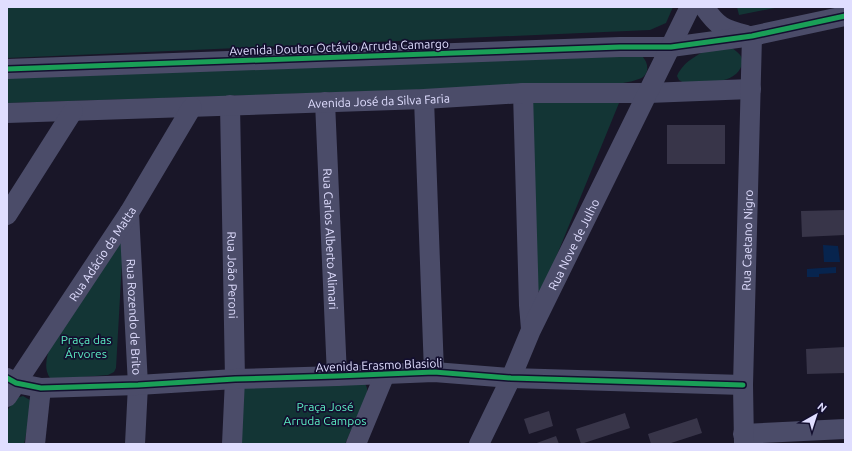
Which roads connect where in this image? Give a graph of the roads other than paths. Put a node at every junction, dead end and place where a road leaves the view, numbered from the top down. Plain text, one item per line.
1 (690, 7) edge
2 (704, 7) edge
3 (845, 16) edge
4 (752, 36) junction
5 (671, 47) junction
6 (7, 69) edge
7 (751, 89) junction
8 (523, 93) junction
9 (648, 93) junction
10 (424, 99) junction
11 (325, 102) junction
12 (230, 106) junction
13 (192, 107) junction
14 (72, 111) junction
15 (7, 113) edge
16 (128, 213) junction
17 (7, 215) edge
18 (531, 330) junction
19 (434, 372) junction
20 (385, 374) junction
21 (337, 376) junction
22 (511, 378) junction
23 (235, 379) junction
24 (138, 385) junction
25 (743, 385) junction
26 (10, 386) edge
27 (41, 388) junction
28 (845, 429) edge
29 (743, 439) edge
30 (35, 444) edge
31 (134, 444) edge
32 (232, 444) edge
33 (356, 444) edge
34 (479, 444) edge

1 - 5 street, Rua Nove de Julho
2 - 4 street
3 - 4 street, Avenida Doutor Octávio Arruda Camargo
4 - 5 street, Avenida Doutor Octávio Arruda Camargo
4 - 7 street, Rua Caetano Nigro
5 - 6 street, Avenida Doutor Octávio Arruda Camargo
5 - 9 street, Rua Nove de Julho
7 - 9 street, Avenida José da Silva Faria
7 - 25 street, Rua Caetano Nigro
8 - 9 street, Avenida José da Silva Faria
8 - 10 street, Avenida José da Silva Faria
8 - 18 street
9 - 18 street, Rua Nove de Julho
10 - 11 street, Avenida José da Silva Faria
10 - 19 street
11 - 12 street, Avenida José da Silva Faria
11 - 21 street, Rua Carlos Alberto Alimari
12 - 13 street, Avenida José da Silva Faria
12 - 23 street, Rua João Peroni
13 - 14 street, Avenida José da Silva Faria
13 - 16 street, Rua Adácio da Matta
14 - 15 street, Avenida José da Silva Faria
14 - 17 street
16 - 24 street, Rua Rozendo de Brito
16 - 26 street, Rua Adácio da Matta
18 - 22 street, Rua Nove de Julho
19 - 20 street, Avenida Erasmo Blasioli
19 - 22 street, Avenida Erasmo Blasioli
20 - 21 street, Avenida Erasmo Blasioli
20 - 33 street
21 - 23 street, Avenida Erasmo Blasioli
22 - 25 street, Avenida Erasmo Blasioli
22 - 34 street, Rua Nove de Julho
23 - 24 street, Avenida Erasmo Blasioli
23 - 32 street, Rua João Peroni
24 - 27 street, Avenida Erasmo Blasioli
24 - 31 street, Rua Rozendo de Brito
25 - 29 street, Rua Caetano Nigro
26 - 27 street, Avenida Erasmo Blasioli
27 - 30 street
28 - 29 street

